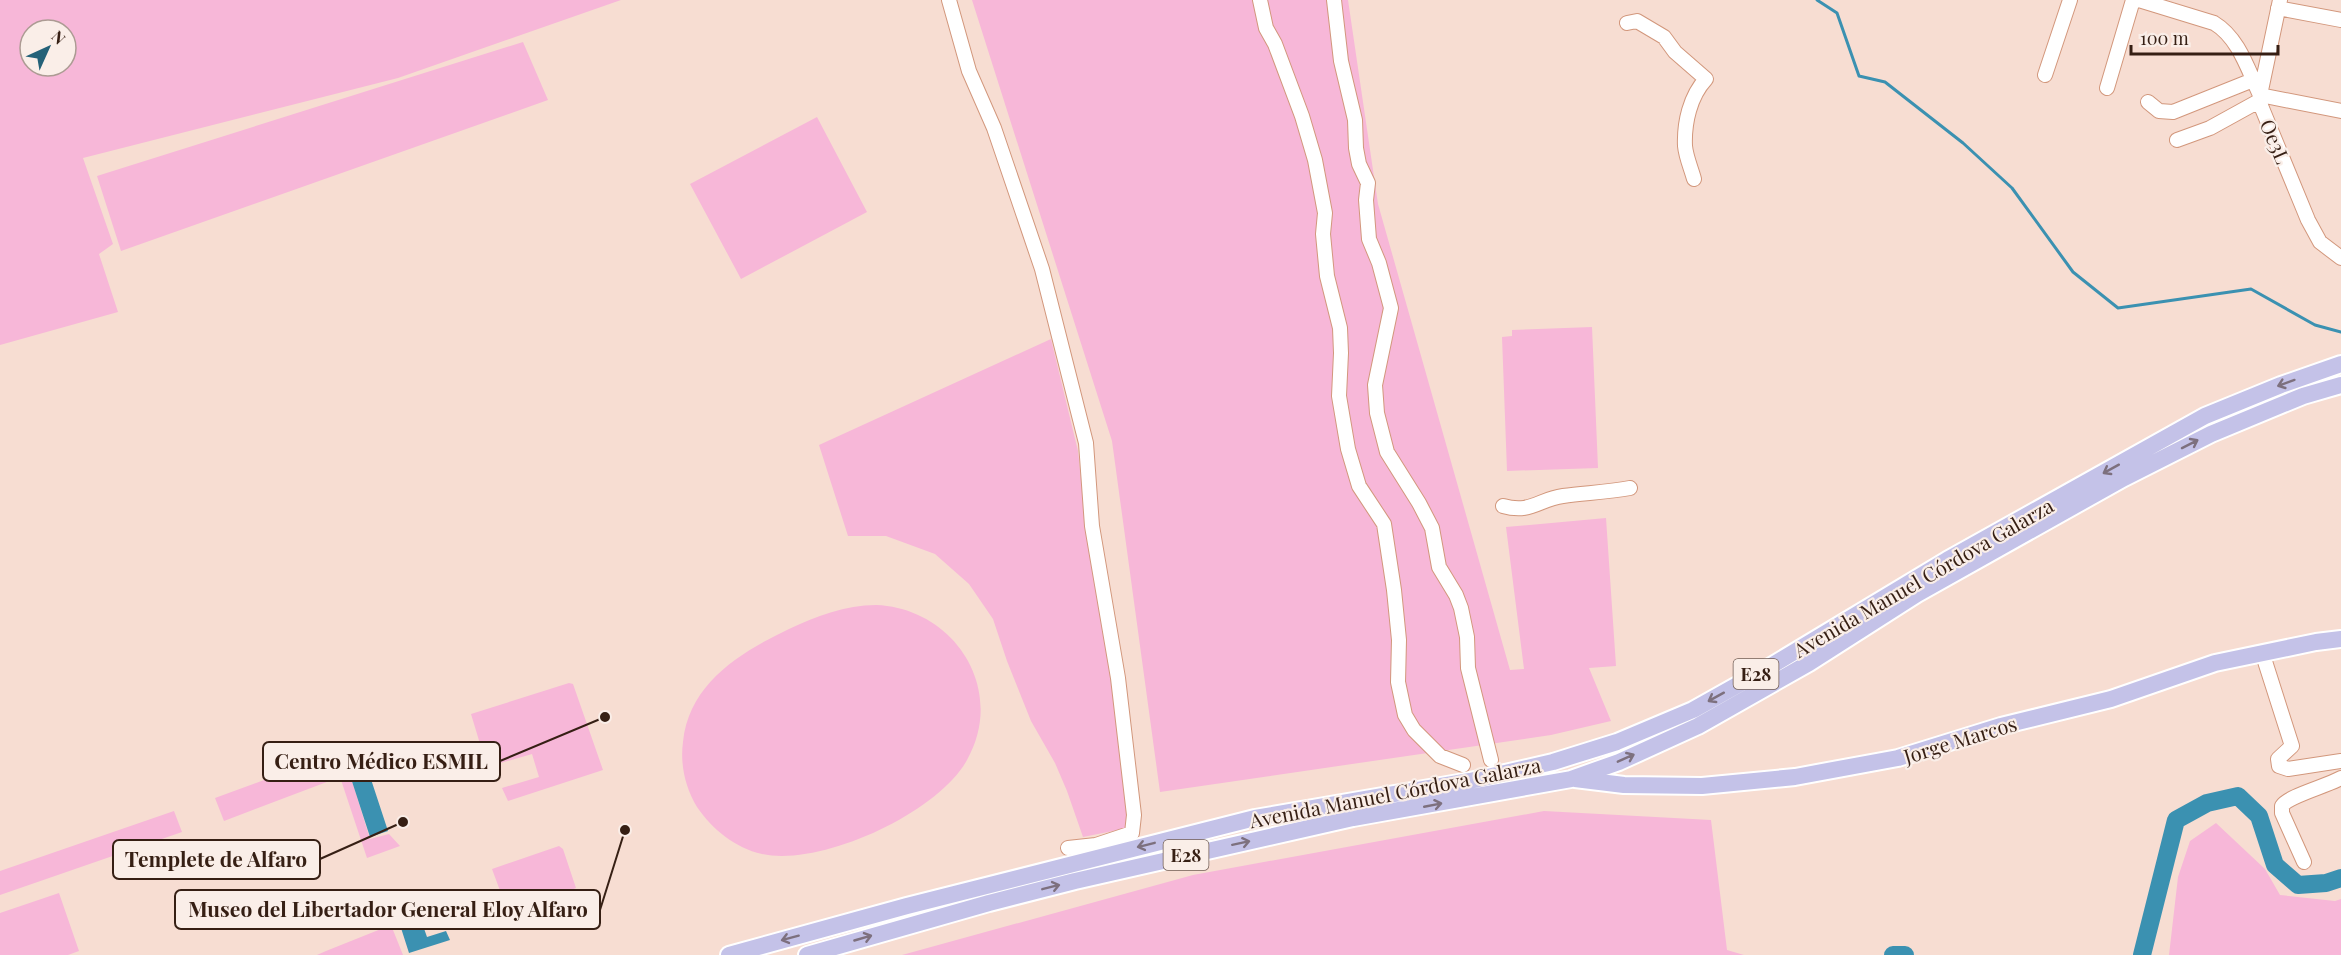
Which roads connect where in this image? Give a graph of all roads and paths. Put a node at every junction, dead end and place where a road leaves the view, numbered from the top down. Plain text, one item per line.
1 (949, 0) edge
2 (1260, 0) edge
3 (1334, 0) edge
4 (2070, 0) edge
5 (2133, 0) edge
6 (2139, 0) edge
7 (2279, 4) edge
8 (2341, 20) edge
9 (1627, 23) dead end
10 (2045, 75) dead end
11 (2253, 80) junction
12 (2107, 88) dead end
13 (2260, 98) junction
14 (2148, 102) dead end
15 (2341, 111) edge
16 (2177, 140) dead end
17 (1694, 179) dead end
18 (2341, 258) edge
19 (2341, 364) edge
20 (2341, 385) edge
21 (1630, 488) dead end
22 (1503, 506) dead end
23 (1951, 567) junction
24 (2341, 639) edge
25 (2262, 652) junction
26 (1491, 760) dead end
27 (2341, 761) edge
28 (1463, 765) dead end
29 (2341, 778) edge
30 (1571, 779) junction
31 (1068, 848) dead end
32 (2304, 862) dead end
33 (729, 955) edge
34 (807, 955) edge

1 - 31 street
2 - 28 street
3 - 26 street
4 - 10 street
5 - 12 street
6 - 11 street, Oe3L
7 - 8 street
7 - 13 street
9 - 17 street
11 - 13 street, Oe3L
11 - 14 street
13 - 15 street
13 - 16 street
13 - 18 street, Oe3L
19 -> 23 main road, Avenida Manuel Córdova Galarza / E28
23 -> 20 main road, Avenida Manuel Córdova Galarza / E28
21 - 22 street
30 -> 23 main road, Avenida Manuel Córdova Galarza / E28
23 -> 33 main road, Avenida Manuel Córdova Galarza / E28
24 - 25 main road, Jorge Marcos
25 - 27 street
25 - 30 main road, Jorge Marcos
29 - 32 street
34 -> 30 main road, Avenida Manuel Córdova Galarza / E28

